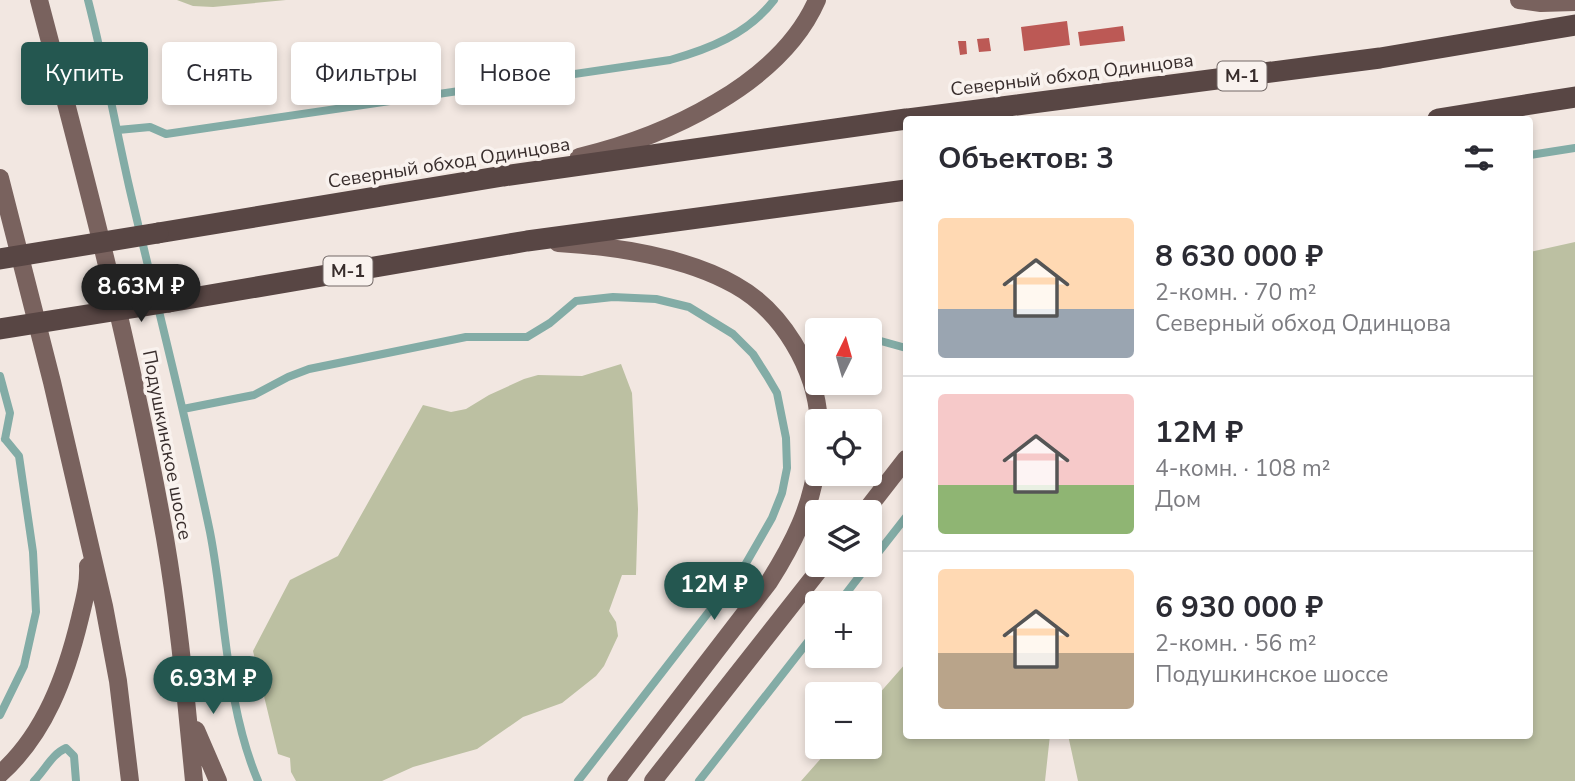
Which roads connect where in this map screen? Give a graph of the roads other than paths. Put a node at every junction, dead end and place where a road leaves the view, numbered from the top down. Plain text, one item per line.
1 (39, 0) edge
2 (817, 0) edge
3 (1519, 0) edge
4 (1575, 2) edge
5 (1575, 26) edge
6 (1575, 97) edge
7 (930, 116) edge
8 (1457, 116) edge
9 (903, 120) edge
10 (503, 176) junction
11 (0, 178) edge
12 (903, 190) edge
13 (527, 241) junction
14 (0, 259) edge
15 (0, 329) edge
16 (817, 409) edge
17 (903, 463) edge
18 (813, 486) edge
19 (874, 500) edge
20 (85, 531) junction
21 (814, 577) edge
22 (182, 660) junction
23 (0, 774) edge
24 (130, 781) edge
25 (194, 781) edge
26 (218, 781) edge
27 (615, 781) edge
28 (653, 781) edge

1 - 22 main road, Подушкинское шоссе
2 - 10 main road
3 - 4 main road
5 - 7 highway, Северный обход Одинцова / М-1
6 - 8 highway
9 - 10 highway, Северный обход Одинцова / М-1
10 - 14 highway, Северный обход Одинцова / М-1, bridge
11 - 20 main road
12 - 13 highway, М-1
13 - 15 highway, М-1, bridge
13 - 16 main road
17 - 19 main road
18 - 27 main road
20 - 23 main road
20 - 24 main road
21 - 28 main road
22 - 25 main road, Подушкинское шоссе
22 - 26 main road

